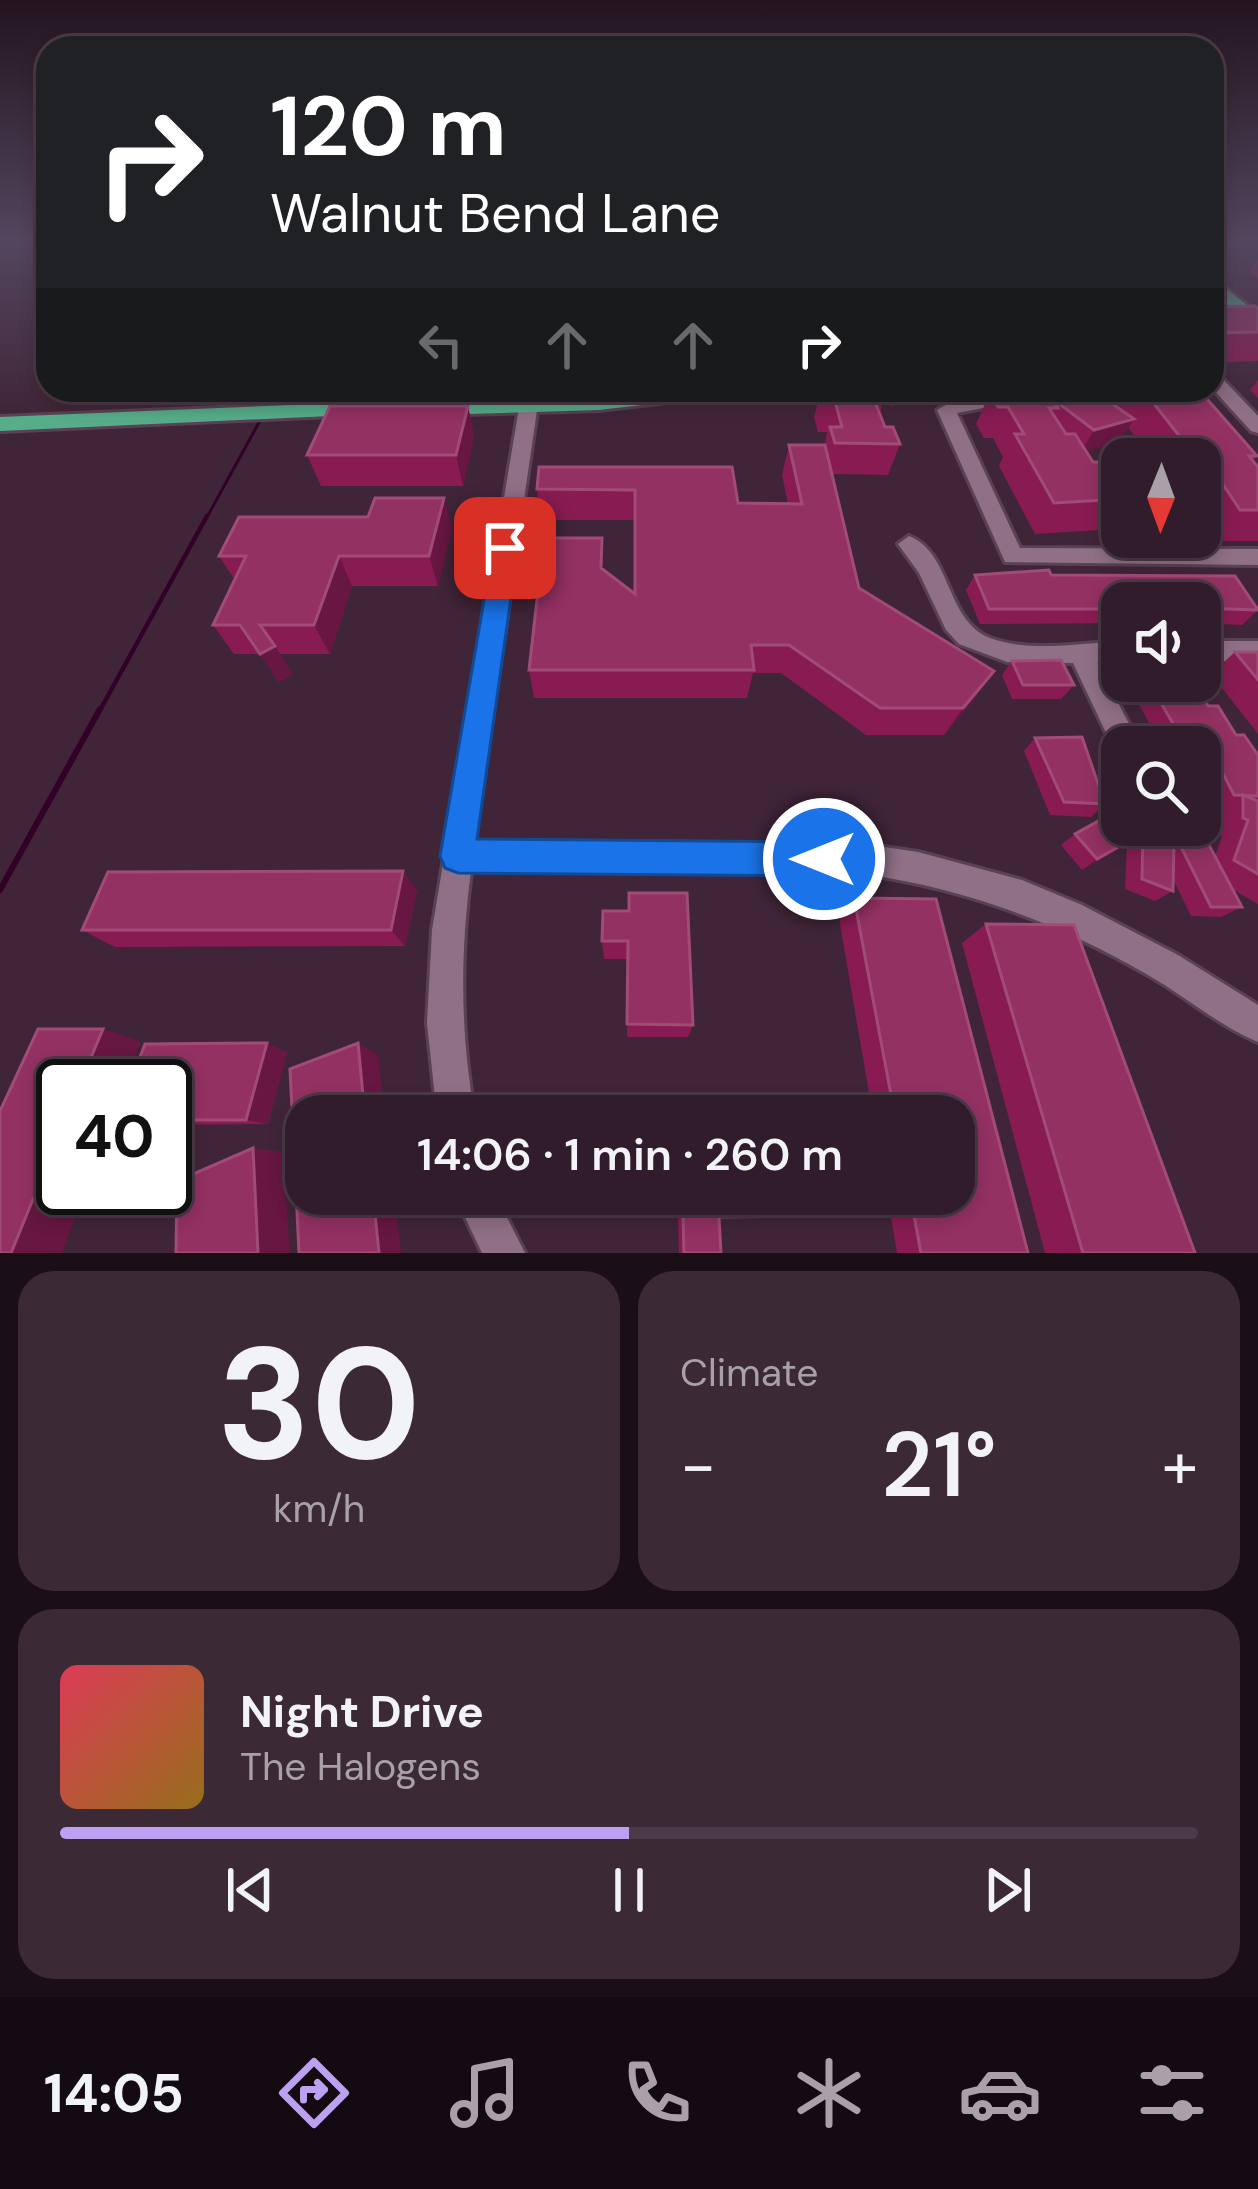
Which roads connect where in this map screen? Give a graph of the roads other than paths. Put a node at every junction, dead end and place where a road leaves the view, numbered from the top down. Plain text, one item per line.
1 (1224, 391) edge
2 (74, 402) edge
3 (426, 402) edge
4 (527, 402) edge
5 (976, 402) edge
6 (0, 405) edge
7 (0, 424) edge
8 (1258, 428) edge
9 (909, 544) dead end
10 (1258, 557) edge
11 (1079, 651) junction
12 (1101, 651) edge
13 (1221, 651) edge
14 (1258, 651) edge
15 (1116, 726) edge
16 (458, 856) junction
17 (1258, 1025) edge
18 (452, 1095) edge
19 (485, 1215) edge
20 (504, 1253) edge

1 - 8 street
2 - 6 main road
3 - 7 main road
4 - 16 street
5 - 10 street
9 - 11 street
11 - 12 street
11 - 15 street
13 - 14 street
16 - 17 street
16 - 18 street
19 - 20 street

